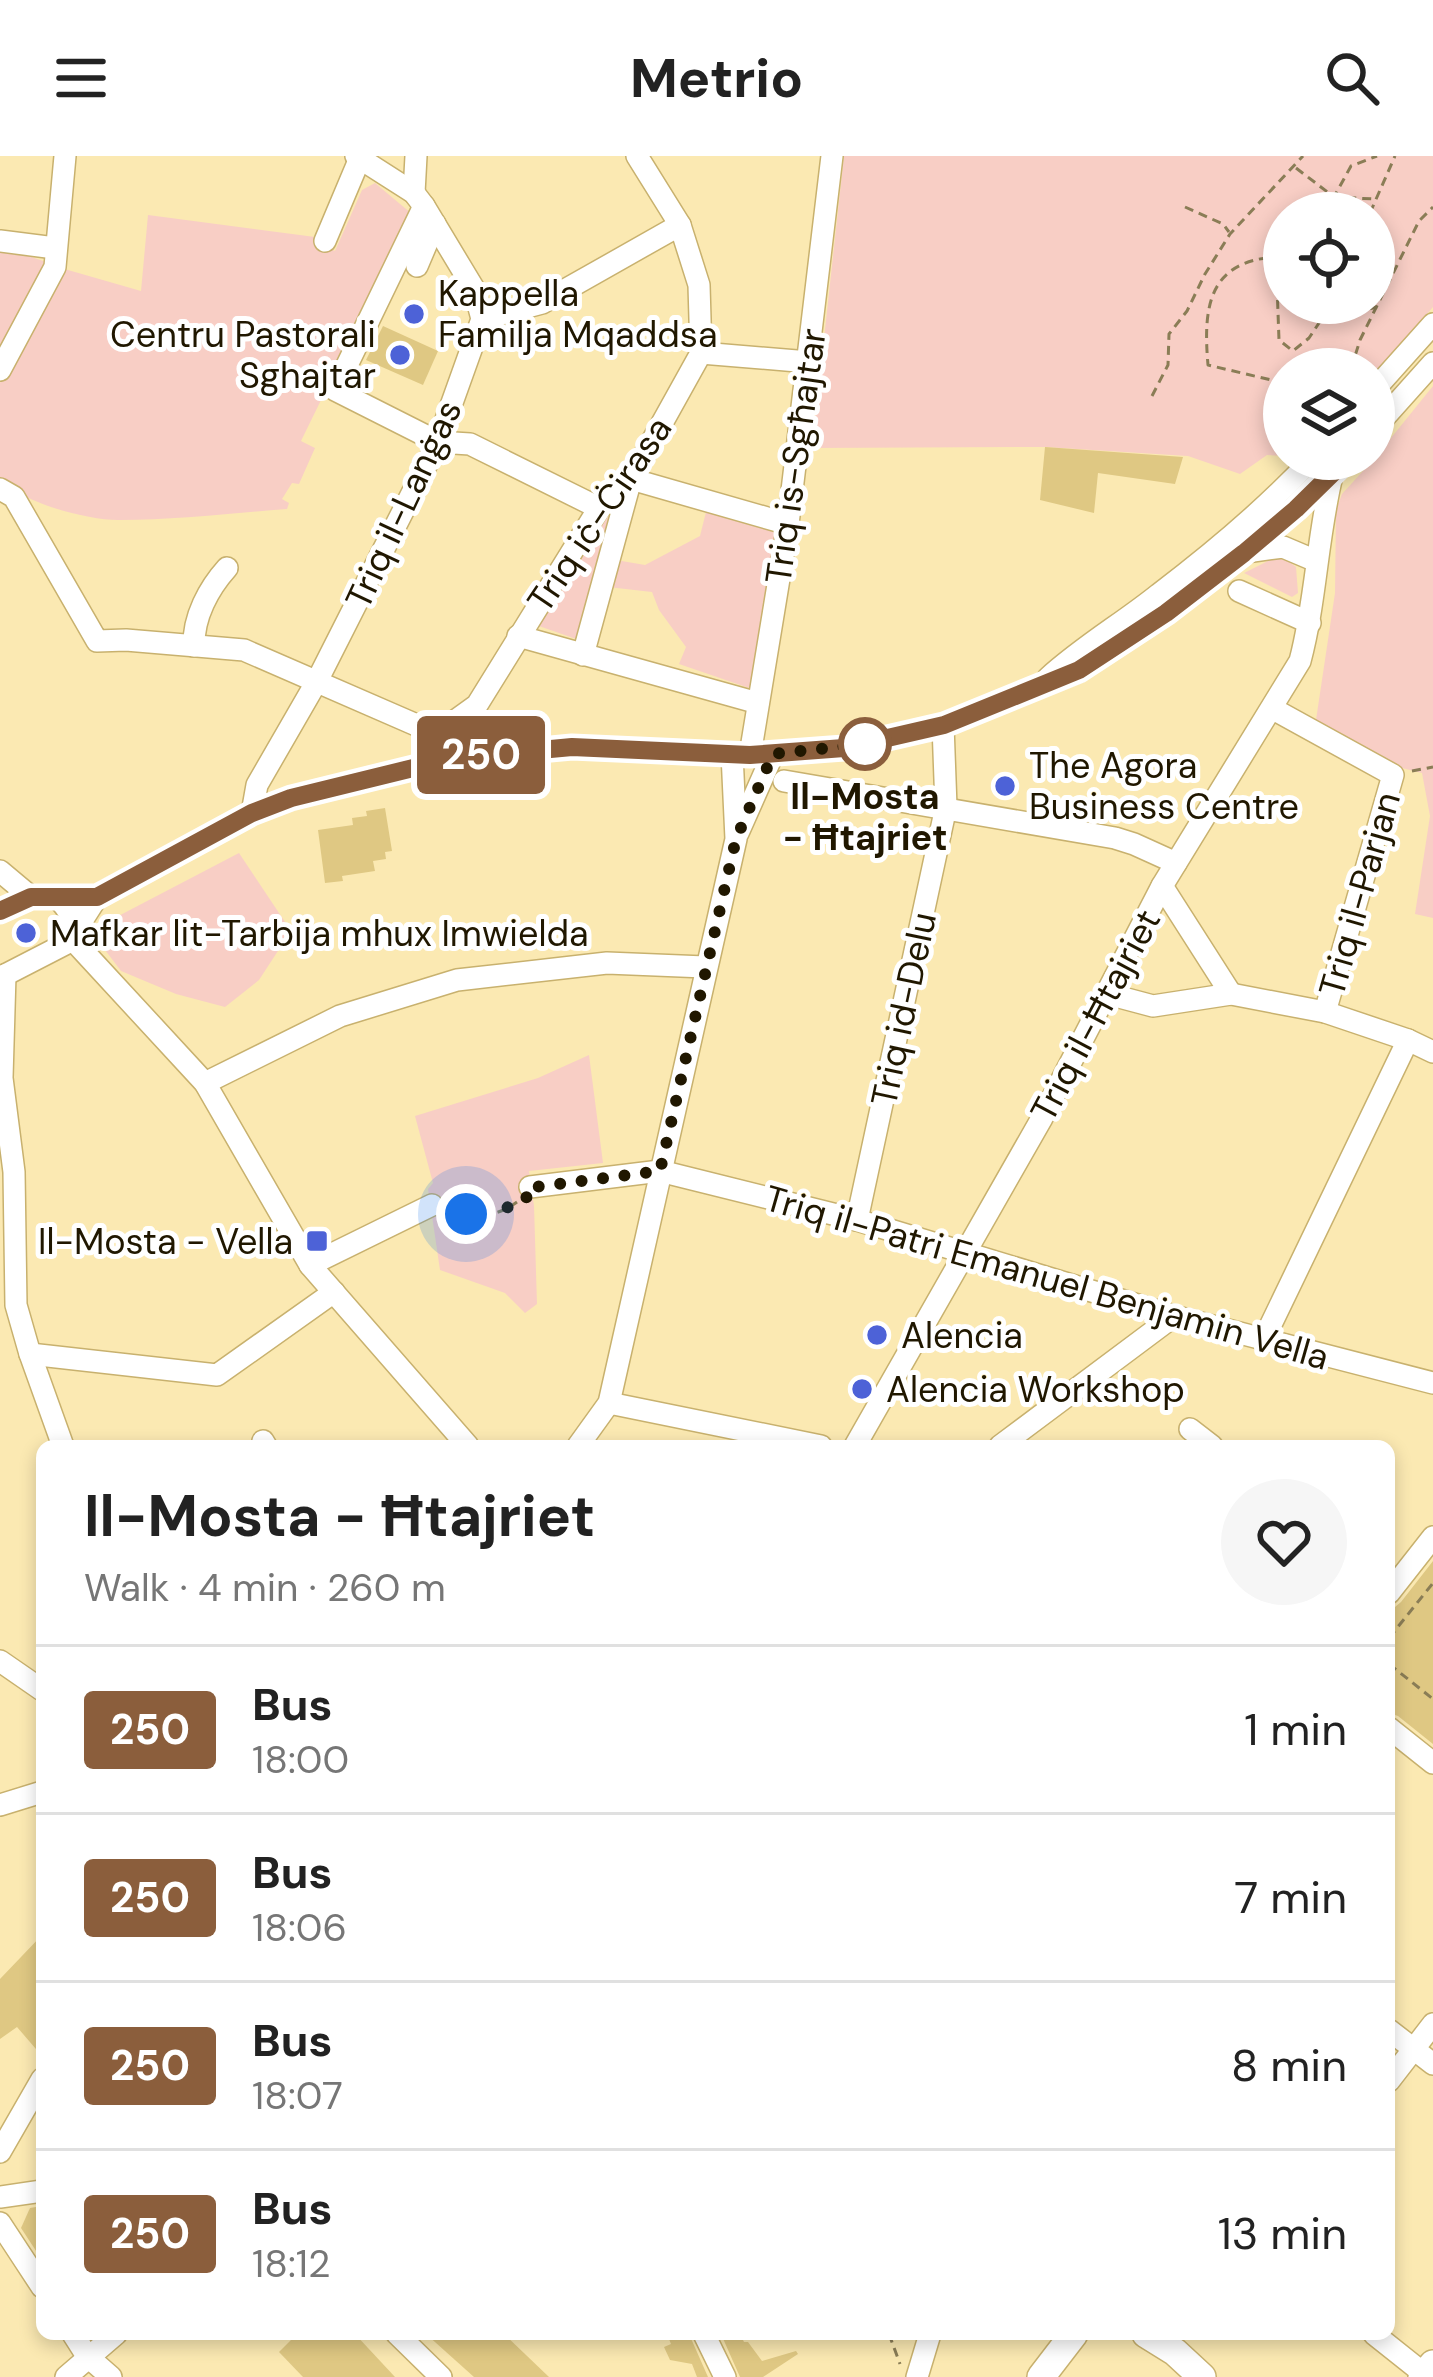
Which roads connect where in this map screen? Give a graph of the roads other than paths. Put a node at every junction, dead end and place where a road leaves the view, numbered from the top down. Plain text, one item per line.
1 (65, 156) edge
2 (416, 156) edge
3 (637, 156) edge
4 (832, 156) edge
5 (358, 157) edge
6 (424, 208) junction
7 (680, 225) junction
8 (0, 241) edge
9 (325, 241) dead end
10 (55, 248) junction
11 (418, 266) dead end
12 (482, 319) junction
13 (1433, 324) edge
14 (701, 352) junction
15 (808, 362) junction
16 (1433, 363) edge
17 (1395, 367) edge
18 (0, 370) edge
19 (1395, 406) edge
20 (438, 442) junction
21 (631, 479) junction
22 (1296, 480) edge
23 (1319, 480) edge
24 (1336, 480) edge
25 (0, 489) edge
26 (1278, 505) junction
27 (599, 508) junction
28 (788, 524) junction
29 (1244, 553) junction
30 (1314, 563) junction
31 (227, 568) dead end
32 (1239, 591) dead end
33 (1310, 623) junction
34 (518, 636) junction
35 (194, 646) junction
36 (583, 656) junction
37 (316, 681) junction
38 (1039, 686) junction
39 (758, 704) junction
40 (1273, 709) junction
41 (944, 725) junction
42 (752, 754) junction
43 (784, 781) dead end
44 (946, 807) junction
45 (252, 813) junction
46 (736, 839) junction
47 (1175, 863) junction
48 (0, 872) edge
49 (1162, 886) junction
50 (56, 896) junction
51 (31, 897) junction
52 (97, 897) junction
53 (0, 911) edge
54 (75, 935) junction
55 (705, 967) junction
56 (2, 973) edge
57 (1108, 994) junction
58 (1231, 994) junction
59 (1325, 1012) junction
60 (1408, 1040) junction
61 (1433, 1052) edge
62 (205, 1083) junction
63 (660, 1171) junction
64 (532, 1187) road end
65 (430, 1205) road end
66 (857, 1220) junction
67 (965, 1253) junction
68 (310, 1265) junction
69 (334, 1292) junction
70 (8, 1304) edge
71 (1174, 1316) junction
72 (1264, 1341) junction
73 (29, 1354) junction
74 (1433, 1383) edge
75 (609, 1402) junction
76 (1190, 1429) dead end
77 (61, 1440) edge
78 (463, 1440) edge
79 (582, 1440) edge
80 (791, 1440) edge
81 (858, 1440) edge
82 (1008, 1440) edge
83 (1204, 1440) edge
84 (1433, 1537) edge
85 (1395, 1585) edge
86 (0, 1661) edge
87 (36, 1686) edge
88 (1395, 1733) edge
89 (1433, 1763) edge
90 (36, 1794) edge
91 (0, 1805) edge
92 (1433, 2024) edge
93 (1395, 2035) edge
94 (1414, 2049) junction
95 (1433, 2064) edge
96 (1395, 2073) edge
97 (36, 2089) edge
98 (0, 2152) edge
99 (36, 2193) edge
100 (0, 2197) edge
101 (0, 2223) edge
102 (36, 2279) edge
103 (77, 2340) edge
104 (108, 2340) edge
105 (403, 2340) edge
106 (707, 2340) edge
107 (928, 2340) edge
108 (1069, 2340) edge
109 (1174, 2340) edge
110 (1382, 2340) edge
111 (87, 2356) junction
112 (1427, 2373) edge
113 (66, 2377) edge
114 (111, 2377) edge
115 (441, 2377) edge
116 (725, 2377) edge
117 (917, 2377) edge
118 (1041, 2377) edge
119 (1202, 2377) edge

1 - 10 street
2 - 6 street
3 - 7 street
4 - 15 street, Triq is-Sgħajtar
5 - 6 street
5 - 9 street
6 - 11 street
6 - 12 street
6 - 20 street
7 - 12 street
7 - 14 street
8 - 10 street
10 - 18 street
12 - 20 street, Triq il-Lanġas
13 - 17 street
14 - 15 street
14 - 21 street, Triq iċ-Ċirasa
15 - 28 street, Triq is-Sgħajtar
16 - 19 street
20 - 27 street
20 - 37 street, Triq il-Lanġas
21 - 27 street, Triq iċ-Ċirasa
21 - 28 street
21 - 36 street
22 - 26 street
23 - 26 street
24 - 30 street, Triq il-Ħtajriet
25 - 35 street
26 - 29 street
26 - 30 street
26 - 38 street
27 - 34 street, Triq iċ-Ċirasa
28 - 39 street, Triq is-Sgħajtar
29 - 30 street
29 - 38 street
30 - 33 street, Triq il-Ħtajriet
31 - 35 street
32 - 33 street
33 - 40 street, Triq il-Ħtajriet
34 - 36 street
34 - 37 street, Triq iċ-Ċirasa
35 - 37 street
36 - 39 street
37 - 45 street, Triq il-Lanġas
38 - 41 street
39 - 42 street, Triq is-Sgħajtar
40 - 47 street, Triq il-Ħtajriet
40 - 59 street, Triq il-Parjan
41 - 42 street
41 - 44 street, Triq id-Delu
42 - 45 street
42 - 46 street, Triq is-Sgħajtar
42 - 46 street
43 - 44 street
44 - 47 street
44 - 66 street, Triq id-Delu
45 - 52 street
46 - 55 street, Triq is-Sgħajtar
47 - 49 street, Triq il-Ħtajriet
48 - 51 street
49 - 57 street, Triq il-Ħtajriet
49 - 58 street
50 - 51 street
50 - 52 street
50 - 54 street
51 - 53 street
52 - 54 street
54 - 56 street
54 - 62 street
55 - 62 street
55 - 63 street, Triq is-Sgħajtar
56 - 70 street
57 - 58 street
57 - 67 street, Triq il-Ħtajriet
58 - 59 street
59 - 60 street
60 - 61 street
60 - 72 street
62 - 68 street
63 - 64 street
63 - 66 street, Triq il-Patri Emanuel Benjamin Vella
63 - 75 street, Triq is-Sgħajtar
65 - 68 street
66 - 67 street, Triq il-Patri Emanuel Benjamin Vella
67 - 71 street, Triq il-Patri Emanuel Benjamin Vella
67 - 81 street, Triq il-Ħtajriet
68 - 69 street
69 - 73 street
69 - 78 street
70 - 73 street
71 - 72 street, Triq il-Patri Emanuel Benjamin Vella
71 - 82 street
72 - 74 street, Triq il-Patri Emanuel Benjamin Vella
73 - 77 street
75 - 79 street, Triq is-Sgħajtar
75 - 80 street
76 - 83 street
84 - 85 street
86 - 87 street
88 - 89 street
90 - 91 street
92 - 94 street
93 - 94 street
94 - 95 street
94 - 96 street
97 - 98 street
99 - 100 street
101 - 102 street
103 - 111 street
104 - 111 street
105 - 115 street
106 - 116 street
107 - 117 street
108 - 118 main road
109 - 119 main road
110 - 112 street
111 - 113 street
111 - 114 street

